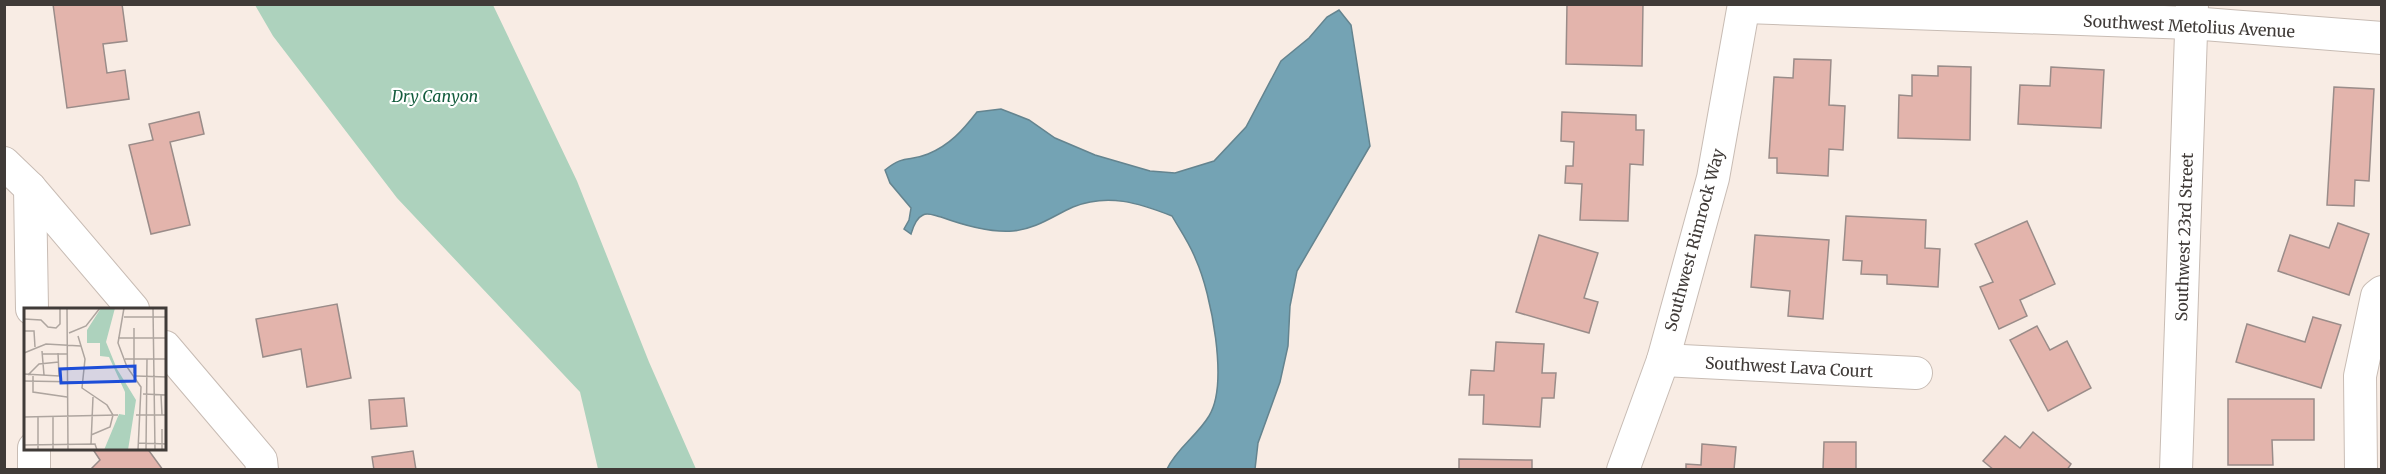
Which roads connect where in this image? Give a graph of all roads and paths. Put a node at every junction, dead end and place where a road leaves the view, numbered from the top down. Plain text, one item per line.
1 (1745, 6) edge
2 (2192, 14) edge
3 (2382, 38) edge
4 (4, 163) edge
5 (30, 188) junction
6 (2382, 292) edge
7 (32, 308) edge
8 (132, 308) edge
9 (166, 348) edge
10 (1663, 360) junction
11 (1916, 373) dead end
12 (34, 450) edge
13 (34, 470) edge
14 (262, 470) edge
15 (1623, 470) edge
16 (2176, 470) edge
17 (2361, 470) edge

1 - 2 street, Southwest Metolius Avenue
1 - 10 street, Southwest Rimrock Way
2 - 3 street, Southwest Metolius Avenue
2 - 16 street, Southwest 23rd Street
4 - 5 street
5 - 7 street
5 - 8 street
6 - 17 street
9 - 14 street
10 - 11 street, Southwest Lava Court
10 - 15 street, Southwest Rimrock Way
12 - 13 street

